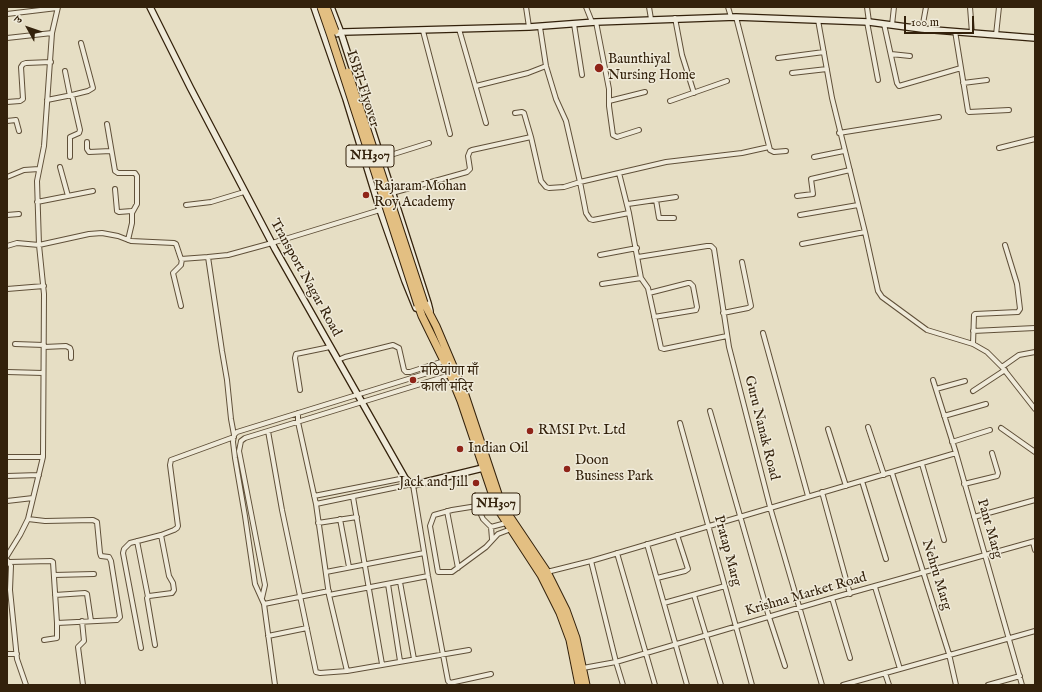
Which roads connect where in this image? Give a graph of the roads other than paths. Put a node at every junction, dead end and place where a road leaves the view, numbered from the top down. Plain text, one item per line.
1 (57, 7) edge
2 (150, 7) edge
3 (314, 7) edge
4 (321, 7) edge
5 (326, 7) edge
6 (331, 7) edge
7 (526, 7) edge
8 (586, 7) edge
9 (649, 7) edge
10 (728, 7) edge
11 (867, 7) edge
12 (894, 7) edge
13 (926, 7) edge
14 (970, 7) edge
15 (999, 7) edge
16 (7, 14) edge
17 (733, 17) junction
18 (675, 18) junction
19 (652, 19) junction
20 (818, 20) junction
21 (594, 22) junction
22 (868, 22) junction
23 (574, 24) junction
24 (884, 24) junction
25 (892, 25) junction
26 (540, 27) junction
27 (529, 28) junction
28 (459, 29) junction
29 (922, 29) junction
30 (423, 30) junction
31 (956, 31) junction
32 (52, 33) junction
33 (341, 33) junction
34 (972, 33) junction
35 (996, 35) junction
36 (325, 36) junction
37 (7, 38) edge
38 (1035, 38) edge
39 (82, 43) dead end
40 (824, 52) junction
41 (891, 54) junction
42 (910, 56) dead end
43 (778, 58) dead end
44 (50, 62) junction
45 (546, 66) junction
46 (960, 68) junction
47 (827, 69) junction
48 (65, 71) dead end
49 (792, 73) dead end
50 (582, 75) dead end
51 (878, 80) dead end
52 (987, 80) dead end
53 (727, 81) dead end
54 (963, 83) junction
55 (476, 86) junction
56 (645, 92) dead end
57 (694, 92) junction
58 (71, 96) junction
59 (47, 100) junction
60 (670, 100) dead end
61 (609, 101) junction
62 (7, 102) edge
63 (1009, 110) dead end
64 (515, 113) dead end
65 (939, 117) dead end
66 (7, 121) edge
67 (486, 123) dead end
68 (107, 124) dead end
69 (639, 130) dead end
70 (19, 131) dead end
71 (839, 132) junction
72 (450, 134) dead end
73 (531, 138) junction
74 (1035, 139) edge
75 (87, 142) dead end
76 (429, 143) dead end
77 (769, 147) junction
78 (999, 148) dead end
79 (112, 151) junction
80 (786, 151) dead end
81 (844, 151) junction
82 (70, 157) dead end
83 (814, 157) dead end
84 (381, 158) junction
85 (60, 167) dead end
86 (39, 169) junction
87 (850, 170) junction
88 (619, 173) junction
89 (7, 177) edge
90 (580, 182) junction
91 (115, 189) dead end
92 (93, 191) dead end
93 (244, 192) junction
94 (392, 193) junction
95 (68, 196) junction
96 (797, 196) dead end
97 (676, 197) dead end
98 (656, 200) junction
99 (37, 202) junction
100 (186, 204) dead end
101 (628, 204) junction
102 (858, 205) junction
103 (380, 210) junction
104 (132, 211) junction
105 (19, 214) dead end
106 (629, 214) junction
107 (7, 215) edge
108 (800, 215) dead end
109 (674, 218) dead end
110 (865, 232) junction
111 (128, 240) junction
112 (272, 243) junction
113 (802, 244) dead end
114 (39, 245) junction
115 (1004, 245) dead end
116 (7, 246) edge
117 (637, 248) junction
118 (600, 255) dead end
119 (208, 257) junction
120 (638, 257) junction
121 (182, 259) junction
122 (742, 262) dead end
123 (641, 278) junction
124 (602, 284) dead end
125 (44, 286) junction
126 (7, 289) edge
127 (649, 292) junction
128 (421, 304) junction
129 (181, 306) dead end
130 (723, 312) junction
131 (430, 315) junction
132 (422, 316) junction
133 (654, 317) junction
134 (1035, 328) edge
135 (973, 331) junction
136 (763, 333) dead end
137 (727, 336) junction
138 (15, 344) dead end
139 (973, 344) junction
140 (44, 346) junction
141 (330, 347) junction
142 (1035, 352) edge
143 (71, 358) dead end
144 (338, 360) junction
145 (445, 364) junction
146 (1003, 369) junction
147 (7, 372) edge
148 (406, 372) junction
149 (43, 373) junction
150 (450, 375) junction
151 (407, 379) junction
152 (933, 380) dead end
153 (965, 381) dead end
154 (936, 388) junction
155 (300, 390) dead end
156 (973, 391) dead end
157 (358, 395) junction
158 (362, 402) junction
159 (986, 404) dead end
160 (1035, 409) edge
161 (710, 411) dead end
162 (298, 413) junction
163 (944, 416) junction
164 (298, 422) junction
165 (680, 423) dead end
166 (868, 427) dead end
167 (1001, 428) dead end
168 (828, 429) dead end
169 (990, 430) dead end
170 (268, 431) junction
171 (234, 436) junction
172 (242, 441) junction
173 (952, 442) junction
174 (1035, 452) edge
175 (956, 453) junction
176 (992, 453) dead end
177 (7, 457) edge
178 (43, 457) junction
179 (922, 464) junction
180 (486, 467) junction
181 (892, 473) junction
182 (39, 475) junction
183 (884, 475) junction
184 (7, 476) edge
185 (405, 478) junction
186 (862, 481) junction
187 (412, 484) junction
188 (964, 484) junction
189 (846, 486) junction
190 (822, 492) junction
191 (314, 496) junction
192 (808, 496) junction
193 (353, 497) junction
194 (33, 498) junction
195 (1035, 500) edge
196 (7, 501) edge
197 (316, 504) junction
198 (770, 507) junction
199 (447, 511) junction
200 (357, 516) junction
201 (739, 516) junction
202 (974, 517) junction
203 (28, 519) junction
204 (252, 519) junction
205 (340, 519) junction
206 (246, 521) junction
207 (318, 523) junction
208 (506, 523) junction
209 (709, 525) junction
210 (491, 528) junction
211 (511, 529) junction
212 (160, 535) junction
213 (677, 535) junction
214 (492, 539) junction
215 (944, 540) dead end
216 (137, 541) junction
217 (1034, 542) edge
218 (647, 544) junction
219 (1035, 550) edge
220 (424, 553) junction
221 (617, 553) junction
222 (984, 555) junction
223 (7, 556) edge
224 (886, 559) dead end
225 (8, 561) edge
226 (591, 561) junction
227 (365, 564) junction
228 (350, 568) junction
229 (458, 568) junction
230 (326, 572) junction
231 (547, 572) junction
232 (924, 572) junction
233 (94, 574) dead end
234 (54, 575) junction
235 (428, 576) junction
236 (657, 578) junction
237 (400, 582) junction
238 (388, 584) junction
239 (725, 586) junction
240 (369, 587) junction
241 (875, 587) junction
242 (329, 593) junction
243 (850, 594) junction
244 (55, 595) junction
245 (694, 595) junction
246 (300, 596) junction
247 (148, 597) junction
248 (832, 598) junction
249 (262, 599) junction
250 (664, 603) junction
251 (264, 604) junction
252 (799, 609) junction
253 (769, 617) junction
254 (91, 621) junction
255 (82, 622) junction
256 (57, 623) junction
257 (736, 627) junction
258 (307, 628) junction
259 (1035, 631) edge
260 (268, 636) junction
261 (706, 636) junction
262 (1009, 638) junction
263 (44, 640) dead end
264 (155, 644) dead end
265 (675, 645) junction
266 (141, 648) dead end
267 (469, 650) dead end
268 (646, 653) junction
269 (7, 654) edge
270 (17, 654) junction
271 (444, 654) junction
272 (949, 654) junction
273 (414, 658) junction
274 (850, 658) dead end
275 (400, 661) junction
276 (616, 662) junction
277 (382, 664) junction
278 (784, 666) dead end
279 (583, 668) junction
280 (900, 669) junction
281 (347, 671) junction
282 (885, 673) junction
283 (491, 674) dead end
284 (1020, 676) junction
285 (26, 685) edge
286 (83, 685) edge
287 (275, 685) edge
288 (579, 685) edge
289 (586, 685) edge
290 (624, 685) edge
291 (655, 685) edge
292 (687, 685) edge
293 (721, 685) edge
294 (752, 685) edge
295 (822, 685) edge
296 (843, 685) edge
297 (889, 685) edge
298 (956, 685) edge
299 (988, 685) edge
300 (1022, 685) edge

1 - 16 street
1 - 32 street
2 - 93 main road, Transport Nagar Road
3 - 36 main road
4 - 128 highway, ISBT Flyover / NH307, bridge
5 - 128 highway, ISBT Flyover / NH307, bridge
6 - 33 main road
7 - 27 street
8 - 21 street
9 - 19 street
10 - 17 street
11 - 22 street
12 - 25 street
13 - 29 street
14 - 34 street
15 - 35 street
17 - 18 main road
17 - 20 main road
17 - 77 street
18 - 19 main road
18 - 57 street
19 - 21 main road
20 - 22 main road
20 - 40 street
21 - 23 main road
21 - 61 street
22 - 24 main road
22 - 51 street
23 - 26 main road
23 - 50 street
24 - 25 main road
24 - 41 street
25 - 29 main road
26 - 27 main road
26 - 45 street
27 - 28 main road
28 - 30 main road
28 - 55 street
29 - 31 main road
30 - 33 main road
30 - 72 street
31 - 34 main road
31 - 46 street
32 - 37 street
32 - 44 street
33 - 36 main road
33 - 84 main road
34 - 35 main road
35 - 38 main road
36 - 103 main road
39 - 58 street
40 - 43 street
40 - 47 street
41 - 42 street
41 - 46 street
44 - 59 street
44 - 62 street
45 - 55 street
45 - 90 street
46 - 54 street
47 - 49 street
47 - 71 street
48 - 58 street
52 - 54 street
53 - 57 street
54 - 63 street
55 - 67 street
56 - 61 street
57 - 60 street
58 - 59 street
58 - 82 street
59 - 86 street
61 - 69 street
64 - 73 street
65 - 71 street
66 - 70 street
68 - 79 street
71 - 81 street
73 - 90 street
73 - 94 street
74 - 78 street
75 - 79 street
76 - 84 street
77 - 80 street
77 - 88 street
79 - 104 street
81 - 83 street
81 - 87 street
84 - 94 main road
85 - 95 street
86 - 89 street
86 - 99 street
87 - 96 street
87 - 102 street
88 - 90 street
88 - 101 street
90 - 106 street
91 - 104 street
92 - 95 street
93 - 100 street
93 - 112 main road, Transport Nagar Road
94 - 131 main road
95 - 99 street
97 - 98 street
98 - 101 street
98 - 109 street
99 - 114 street
101 - 106 street
102 - 108 street
102 - 110 street
103 - 112 street
103 - 132 main road
104 - 111 street
105 - 107 street
106 - 117 street
110 - 113 street
110 - 139 street
111 - 114 street
111 - 121 street
112 - 119 street
112 - 141 main road, Transport Nagar Road
114 - 116 street
114 - 125 street
115 - 135 street
117 - 118 street
117 - 120 street
119 - 121 street
119 - 171 street
120 - 123 street
120 - 130 street, Guru Nanak Road
121 - 129 street
122 - 130 street
123 - 124 street
123 - 127 street
125 - 126 street
125 - 140 street
127 - 133 street
127 - 133 street
128 - 131 highway, ISBT Flyover / NH307
128 - 132 highway, ISBT Flyover / NH307
130 - 137 street, Guru Nanak Road
131 - 180 highway, NH307
132 - 145 highway, NH307
133 - 137 street
134 - 135 street
135 - 139 street
136 - 192 street
137 - 198 street, Guru Nanak Road
138 - 140 street
139 - 146 street
140 - 143 street
140 - 149 street
141 - 144 main road, Transport Nagar Road
141 - 155 street
142 - 146 street
144 - 148 street
144 - 157 main road, Transport Nagar Road
145 - 148 street
145 - 150 highway, NH307
145 - 151 street
146 - 156 street
146 - 160 street
147 - 149 street
148 - 151 street
149 - 178 street
150 - 158 street
150 - 180 highway, NH307
151 - 157 street
152 - 154 street, Pant Marg
153 - 154 street
154 - 163 street, Pant Marg
157 - 158 main road, Transport Nagar Road
157 - 162 street
158 - 164 street
158 - 185 main road, Transport Nagar Road
159 - 163 street
161 - 201 street
162 - 164 street
162 - 171 street
163 - 173 street, Pant Marg
164 - 170 street
164 - 191 street
165 - 209 street, Pratap Marg
166 - 183 street
167 - 174 street
168 - 189 street
169 - 173 street
170 - 172 street
170 - 246 street
171 - 172 street
171 - 206 street
171 - 212 street
172 - 204 street
173 - 175 street, Pant Marg
175 - 179 street
175 - 188 street, Pant Marg
176 - 188 street
177 - 178 street
178 - 182 street
179 - 181 street
179 - 215 street
180 - 187 main road
180 - 208 highway, NH307
180 - 231 highway, NH307
181 - 183 street
181 - 232 street, Nehru Marg
182 - 184 street
182 - 194 street
183 - 186 street
185 - 187 main road, Transport Nagar Road
185 - 191 street
186 - 189 street
186 - 224 street
187 - 193 street
187 - 220 street
188 - 202 street, Pant Marg
189 - 190 street
190 - 192 street
190 - 243 street
191 - 197 street
192 - 198 street
193 - 197 street
193 - 200 street
194 - 196 street
194 - 203 street
195 - 202 street
197 - 207 street
198 - 201 street
198 - 252 street, Guru Nanak Road
199 - 210 street
199 - 229 street
199 - 229 street
200 - 205 street
200 - 227 street
201 - 209 street
201 - 253 street
202 - 222 street, Pant Marg
203 - 223 street
203 - 254 street
204 - 206 street
204 - 249 street
205 - 207 street
205 - 228 street
206 - 249 street
207 - 230 street
208 - 210 street
208 - 211 highway, NH307
209 - 213 street
209 - 239 street, Pratap Marg
210 - 214 street
211 - 214 street
211 - 288 highway, NH307
212 - 216 street
212 - 247 street
213 - 218 street
213 - 236 street
214 - 229 street
216 - 247 street
216 - 266 street
217 - 219 street
217 - 222 street, Krishna Market Road
218 - 221 street
218 - 236 street
220 - 227 street
220 - 235 street
221 - 226 street
221 - 268 street
222 - 232 street, Krishna Market Road
222 - 262 street, Pant Marg
225 - 234 street
225 - 270 street
226 - 231 street
226 - 276 street
227 - 228 street
227 - 240 street
228 - 230 street
230 - 242 street
231 - 279 highway, NH307
232 - 241 street, Krishna Market Road
232 - 272 street, Nehru Marg
233 - 234 street
234 - 244 street
235 - 237 street
235 - 271 street
236 - 250 street
237 - 238 street
237 - 273 street
238 - 240 street
238 - 275 street
239 - 245 street
239 - 257 street, Pratap Marg
240 - 242 street
240 - 277 street
241 - 243 street, Krishna Market Road
241 - 280 street
242 - 246 street
242 - 281 street
243 - 248 street, Krishna Market Road
244 - 254 street
244 - 256 street
245 - 250 street
245 - 261 street
246 - 251 street
246 - 258 street
247 - 264 street
248 - 252 street, Krishna Market Road
248 - 274 street
249 - 251 street
250 - 265 street
251 - 260 street
252 - 253 street, Krishna Market Road
252 - 295 street, Guru Nanak Road
253 - 257 street, Krishna Market Road
253 - 278 street
254 - 255 street
255 - 256 street
255 - 286 street
256 - 263 street
257 - 261 street, Krishna Market Road
257 - 294 street, Pratap Marg
258 - 260 street
258 - 281 street
259 - 262 street
260 - 287 street
261 - 265 street, Krishna Market Road
261 - 293 street
262 - 272 street
262 - 284 street, Pant Marg
265 - 268 street, Krishna Market Road
265 - 292 street
267 - 271 street
268 - 276 street, Krishna Market Road
268 - 291 street
269 - 270 street
270 - 285 street
271 - 273 street
271 - 283 street
272 - 280 street
272 - 298 street, Nehru Marg
273 - 275 street
275 - 277 street
276 - 279 street, Krishna Market Road
276 - 290 street
277 - 281 street
279 - 289 highway, NH307
280 - 282 street
282 - 296 street
282 - 297 street
284 - 299 street
284 - 300 street, Pant Marg

